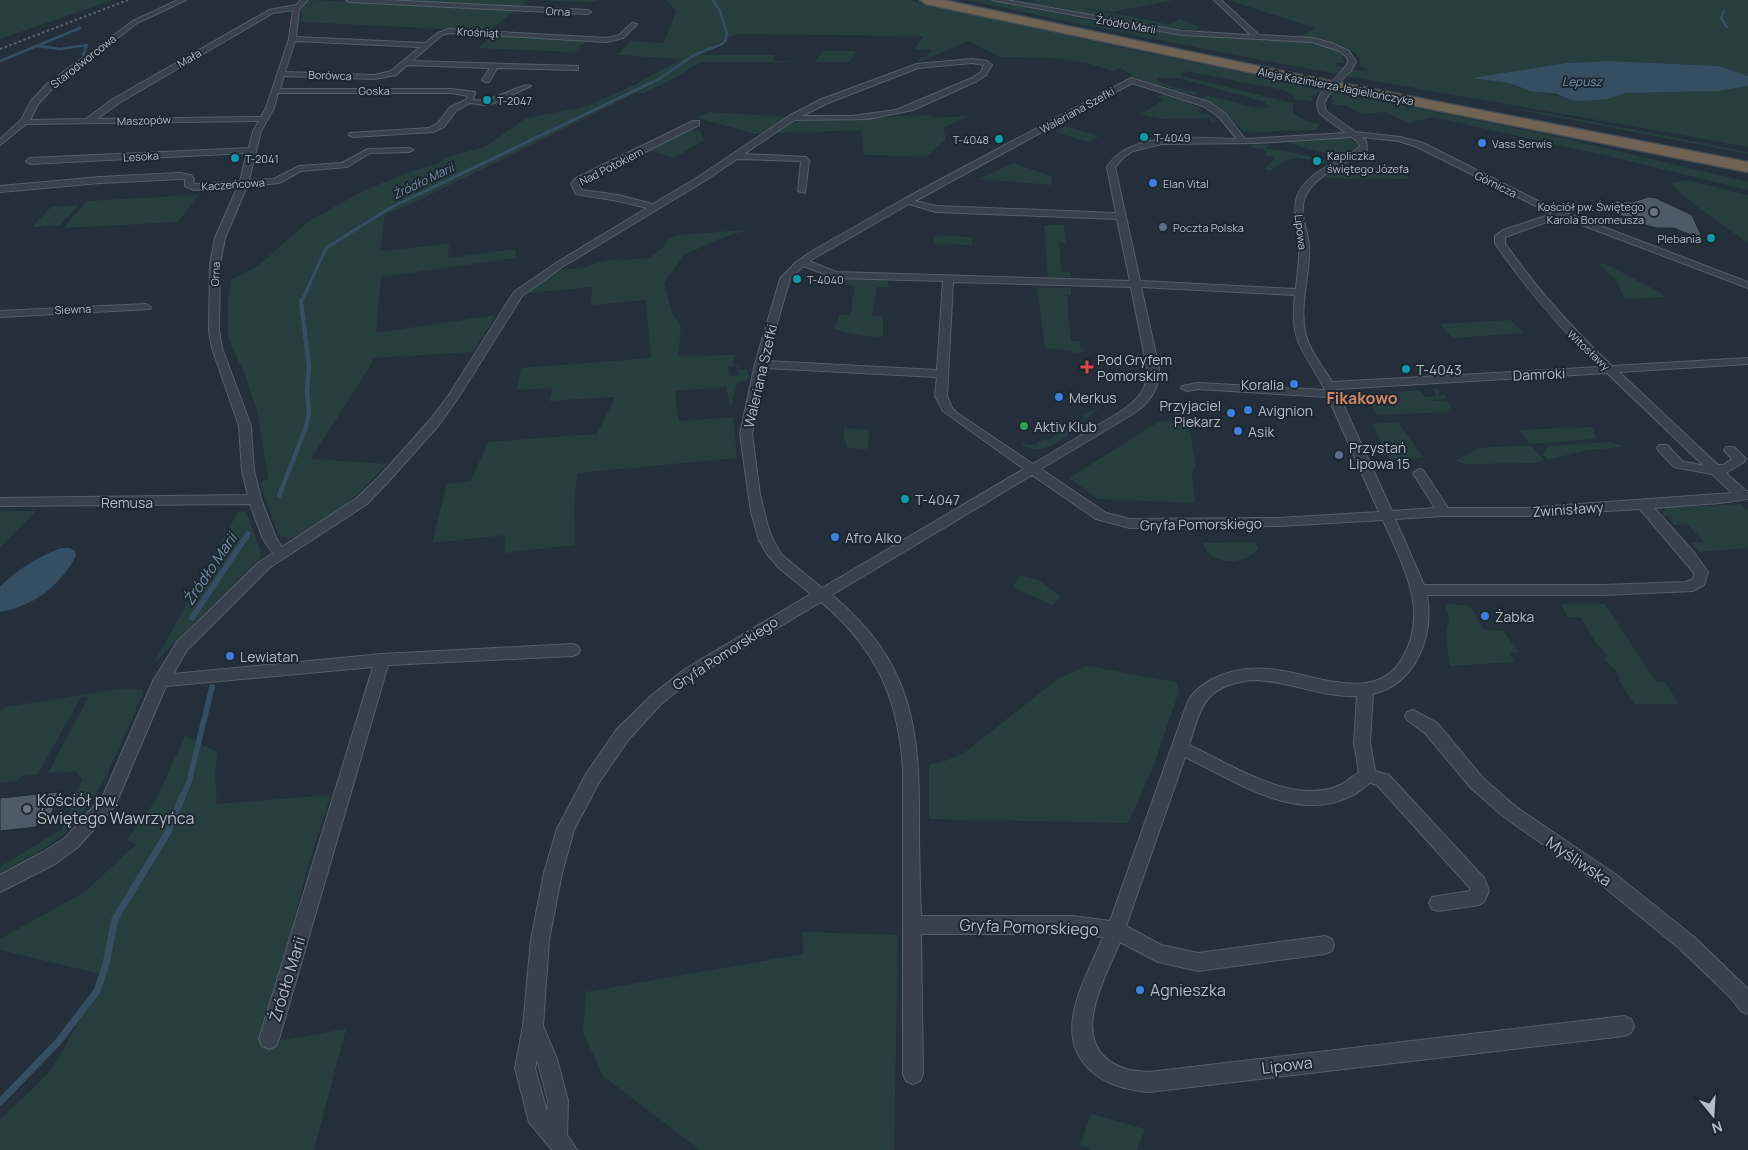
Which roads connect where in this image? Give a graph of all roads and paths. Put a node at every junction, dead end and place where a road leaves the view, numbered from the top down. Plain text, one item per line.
1 (183, 0) edge
2 (305, 0) edge
3 (349, 0) edge
4 (926, 0) edge
5 (954, 0) edge
6 (995, 0) edge
7 (1218, 0) edge
8 (297, 7) junction
9 (588, 12) dead end
10 (634, 24) dead end
11 (1258, 38) junction
12 (292, 40) junction
13 (426, 45) junction
14 (404, 63) junction
15 (494, 65) junction
16 (575, 68) dead end
17 (281, 74) junction
18 (1320, 75) junction
19 (527, 86) dead end
20 (276, 92) junction
21 (470, 97) junction
22 (1473, 99) dead end
23 (792, 118) junction
24 (264, 119) junction
25 (24, 122) junction
26 (87, 122) junction
27 (696, 123) dead end
28 (353, 135) dead end
29 (1355, 135) junction
30 (1598, 138) junction
31 (1243, 141) junction
32 (0, 143) edge
33 (252, 150) junction
34 (409, 150) dead end
35 (737, 156) junction
36 (1748, 160) edge
37 (30, 161) dead end
38 (1748, 168) edge
39 (1748, 178) edge
40 (244, 183) junction
41 (0, 189) edge
42 (802, 191) dead end
43 (907, 201) junction
44 (652, 207) junction
45 (1560, 214) junction
46 (1122, 216) junction
47 (802, 262) junction
48 (948, 278) junction
49 (1136, 285) junction
50 (1748, 285) edge
51 (1301, 292) junction
52 (146, 307) dead end
53 (0, 314) edge
54 (1748, 361) edge
55 (760, 364) junction
56 (1610, 369) junction
57 (943, 374) junction
58 (1187, 388) dead end
59 (1331, 390) junction
60 (1663, 448) dead end
61 (1730, 450) dead end
62 (1031, 469) junction
63 (1715, 470) junction
64 (1419, 473) dead end
65 (1745, 495) edge
66 (255, 499) junction
67 (0, 502) edge
68 (1643, 504) junction
69 (1444, 512) junction
70 (1387, 516) junction
71 (280, 554) junction
72 (1419, 590) junction
73 (820, 594) junction
74 (573, 650) dead end
75 (382, 660) junction
76 (161, 681) junction
77 (1365, 690) junction
78 (1413, 716) dead end
79 (1180, 748) junction
80 (1368, 775) junction
81 (0, 884) edge
82 (1438, 903) dead end
83 (912, 925) junction
84 (1115, 930) junction
85 (1325, 945) dead end
86 (1748, 1004) edge
87 (1624, 1026) dead end
88 (269, 1039) dead end
89 (914, 1074) dead end
90 (561, 1143) edge

1 - 25 street, Starodworcowa
2 - 8 street
3 - 9 street, Orna
4 - 30 highway, Aleja Kazimierza Jagiellończyka
5 - 18 highway, Aleja Kazimierza Jagiellończyka
6 - 11 street, Źródło Marii
7 - 11 street
8 - 12 street, Orna
8 - 26 street, Mała
10 - 13 street, Krośniąt
11 - 29 street, bridge
12 - 13 street
12 - 17 street, Orna
13 - 14 street, Borówca
14 - 15 street
14 - 17 street, Borówca
15 - 16 street
15 - 21 street
17 - 20 street, Orna
18 - 22 highway
18 - 36 highway, Aleja Kazimierza Jagiellończyka
19 - 21 street, Goska
20 - 21 street, Goska
20 - 24 street, Orna
21 - 28 street
23 - 23 street
23 - 35 street
24 - 26 street, Maszopów
24 - 33 street, Orna
25 - 26 street, Maszopów
25 - 32 street, Starodworcowa
27 - 44 street, Nad Potokiem
29 - 31 street, Gryfa Pomorskiego
29 - 45 street, Górnicza
29 - 51 street, Lipowa
30 - 38 highway, Aleja Kazimierza Jagiellończyka
30 - 39 highway
31 - 43 street, Waleriana Szefki
31 - 46 street, Gryfa Pomorskiego
33 - 37 street, Lesoka
33 - 40 street, Orna
34 - 40 street, Kaczeńcowa
35 - 42 street
35 - 44 street
40 - 41 street, Kaczeńcowa
40 - 66 street, Orna
43 - 46 street
43 - 47 street, Waleriana Szefki
44 - 71 street
45 - 50 street, Górnicza
45 - 56 street, Witosławy
46 - 49 street, Gryfa Pomorskiego
47 - 48 street
47 - 55 street, Waleriana Szefki
48 - 49 street
48 - 57 street, Gryfa Pomorskiego
49 - 51 street
49 - 62 street, Gryfa Pomorskiego
51 - 59 street, Lipowa
52 - 53 street, Siewna
54 - 56 street, Damroki
55 - 57 street
55 - 73 street, Waleriana Szefki
56 - 59 street, Damroki
56 - 63 street, Witosławy
57 - 62 street, Gryfa Pomorskiego
58 - 59 street
59 - 70 street, Lipowa
60 - 63 street
61 - 63 street
62 - 70 street, Gryfa Pomorskiego
62 - 73 street, Gryfa Pomorskiego
63 - 65 street, Witosławy
64 - 69 street
65 - 68 street, Zwinisławy
66 - 67 street, Remusa
66 - 71 street, Orna
68 - 69 street, Zwinisławy
68 - 72 street
69 - 70 street, Zwinisławy
70 - 72 street
71 - 76 street
72 - 77 street, Lipowa
73 - 83 street
73 - 90 street, Gryfa Pomorskiego
74 - 75 street
75 - 76 street
75 - 88 street, Źródło Marii
76 - 81 street
77 - 79 street, Lipowa
77 - 80 street
78 - 86 street, Myśliwska
79 - 80 street
79 - 84 street, Lipowa
80 - 82 street
83 - 84 street, Gryfa Pomorskiego
83 - 89 street
84 - 85 street
84 - 87 street, Lipowa

